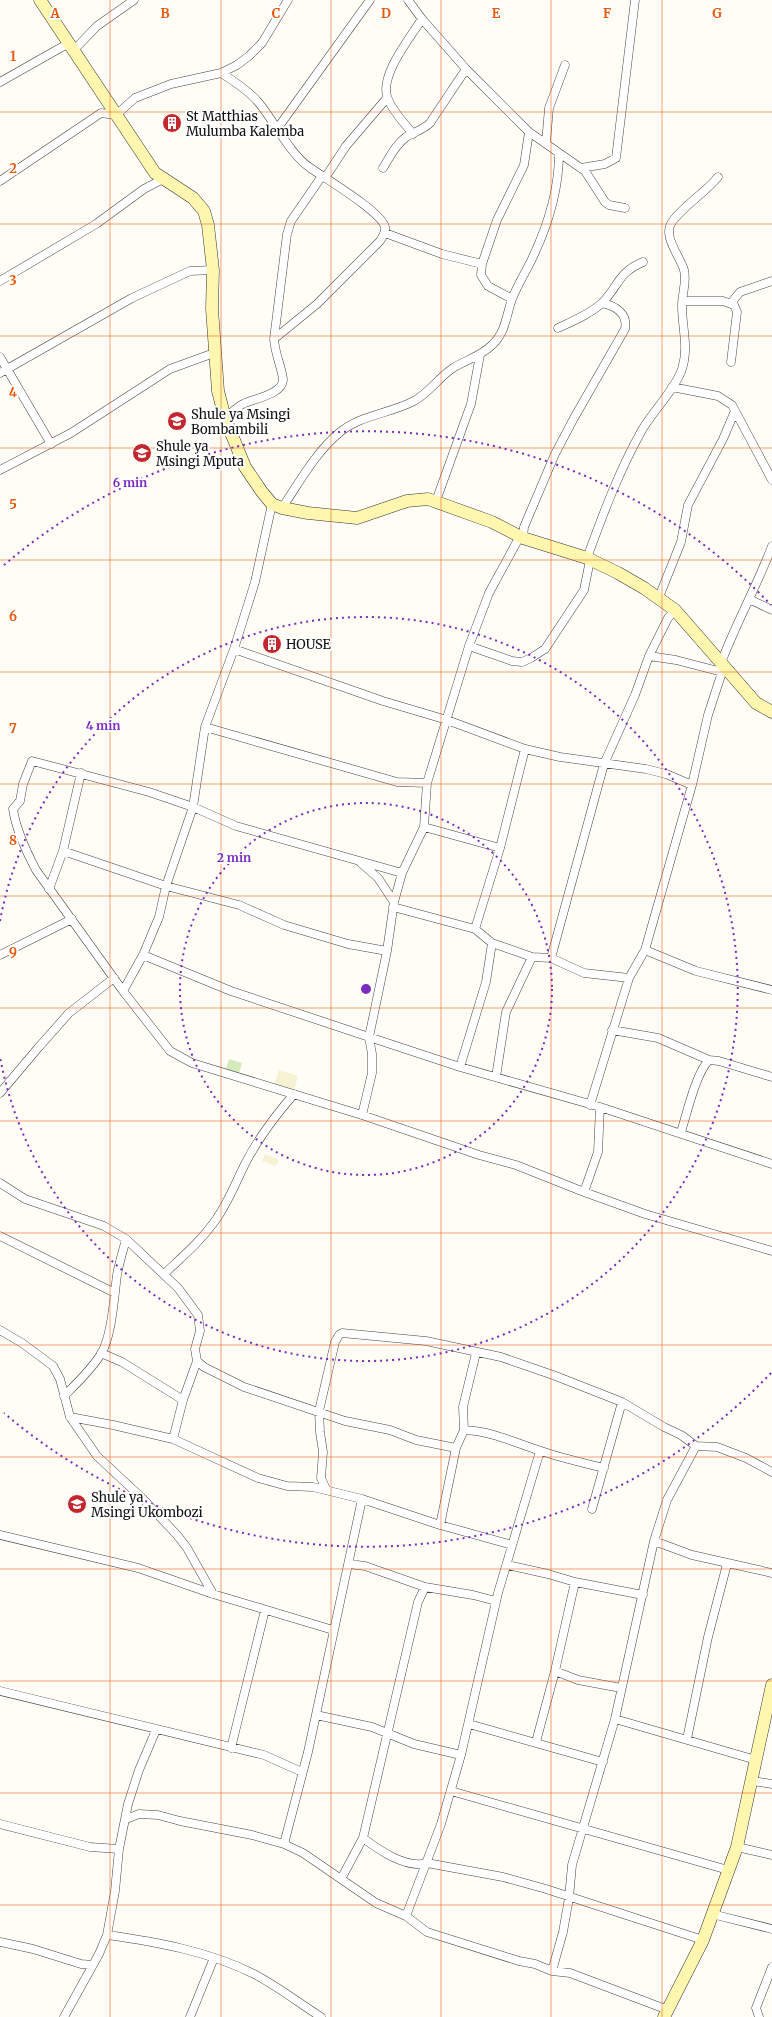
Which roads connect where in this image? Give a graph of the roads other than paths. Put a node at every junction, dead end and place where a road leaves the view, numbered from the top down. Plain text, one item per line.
1 (40, 0) edge
2 (134, 0) edge
3 (288, 0) edge
4 (370, 0) edge
5 (408, 0) edge
6 (635, 0) edge
7 (422, 19) junction
8 (72, 46) junction
9 (564, 66) dead end
10 (466, 69) junction
11 (220, 73) junction
12 (0, 82) edge
13 (387, 98) junction
14 (116, 115) junction
15 (278, 129) junction
16 (529, 132) junction
17 (413, 134) junction
18 (546, 142) junction
19 (559, 153) junction
20 (383, 168) dead end
21 (581, 168) junction
22 (324, 177) junction
23 (718, 177) dead end
24 (163, 178) junction
25 (0, 181) edge
26 (625, 208) dead end
27 (385, 233) junction
28 (643, 262) dead end
29 (482, 264) junction
30 (212, 270) junction
31 (772, 280) edge
32 (0, 281) edge
33 (512, 299) junction
34 (683, 300) junction
35 (602, 303) junction
36 (731, 303) junction
37 (558, 328) dead end
38 (274, 340) junction
39 (214, 353) junction
40 (480, 355) junction
41 (0, 357) edge
42 (731, 362) dead end
43 (3, 371) edge
44 (672, 387) junction
45 (735, 411) junction
46 (226, 418) junction
47 (51, 444) junction
48 (0, 470) edge
49 (772, 480) edge
50 (436, 501) junction
51 (277, 506) junction
52 (521, 537) junction
53 (772, 546) edge
54 (588, 559) junction
55 (659, 597) junction
56 (749, 599) junction
57 (675, 610) junction
58 (772, 610) edge
59 (470, 646) junction
60 (234, 649) junction
61 (649, 656) junction
62 (722, 667) junction
63 (772, 712) edge
64 (447, 720) junction
65 (206, 727) junction
66 (525, 749) junction
67 (604, 764) junction
68 (81, 773) junction
69 (427, 783) junction
70 (692, 785) junction
71 (193, 807) junction
72 (424, 827) junction
73 (500, 848) junction
74 (63, 851) junction
75 (351, 859) junction
76 (402, 872) junction
77 (166, 886) junction
78 (50, 889) junction
79 (393, 904) junction
80 (72, 919) junction
81 (475, 929) junction
82 (492, 943) junction
83 (645, 950) junction
84 (387, 952) junction
85 (0, 955) edge
86 (143, 955) junction
87 (532, 957) junction
88 (551, 958) junction
89 (114, 978) junction
90 (629, 978) junction
91 (123, 990) junction
92 (772, 990) edge
93 (612, 1030) junction
94 (369, 1037) junction
95 (709, 1060) junction
96 (460, 1067) junction
97 (496, 1076) junction
98 (772, 1077) edge
99 (0, 1093) edge
100 (294, 1094) junction
101 (590, 1105) junction
102 (600, 1107) junction
103 (362, 1115) junction
104 (681, 1132) junction
105 (772, 1164) edge
106 (0, 1183) edge
107 (584, 1192) junction
108 (0, 1236) edge
109 (126, 1239) junction
110 (772, 1251) edge
111 (164, 1274) junction
112 (115, 1293) junction
113 (0, 1330) edge
114 (102, 1353) junction
115 (476, 1353) junction
116 (197, 1361) junction
117 (64, 1396) junction
118 (183, 1400) junction
119 (622, 1402) junction
120 (319, 1411) junction
121 (70, 1417) junction
122 (464, 1430) junction
123 (173, 1439) junction
124 (696, 1446) junction
125 (456, 1448) junction
126 (540, 1451) junction
127 (604, 1468) junction
128 (772, 1472) edge
129 (326, 1489) junction
130 (362, 1499) junction
131 (592, 1509) dead end
132 (440, 1524) junction
133 (0, 1535) edge
134 (654, 1541) junction
135 (512, 1545) junction
136 (349, 1564) junction
137 (726, 1564) junction
138 (507, 1565) junction
139 (772, 1573) edge
140 (575, 1582) junction
141 (425, 1587) junction
142 (213, 1594) junction
143 (643, 1595) junction
144 (496, 1601) junction
145 (265, 1610) junction
146 (333, 1630) junction
147 (555, 1671) junction
148 (772, 1685) edge
149 (620, 1688) junction
150 (0, 1692) edge
151 (316, 1715) junction
152 (769, 1716) edge
153 (615, 1719) junction
154 (468, 1724) junction
155 (156, 1730) junction
156 (386, 1734) junction
157 (687, 1739) junction
158 (536, 1742) junction
159 (231, 1748) junction
160 (461, 1754) junction
161 (756, 1760) junction
162 (603, 1762) junction
163 (302, 1772) junction
164 (752, 1781) junction
165 (772, 1784) edge
166 (450, 1791) junction
167 (126, 1819) junction
168 (0, 1824) edge
169 (582, 1828) junction
170 (363, 1838) junction
171 (284, 1844) junction
172 (737, 1847) junction
173 (118, 1849) junction
174 (772, 1855) edge
175 (427, 1863) junction
176 (728, 1870) junction
177 (341, 1879) junction
178 (569, 1898) junction
179 (712, 1914) junction
180 (406, 1916) junction
181 (772, 1929) edge
182 (107, 1935) junction
183 (703, 1940) junction
184 (0, 1942) edge
185 (214, 1958) junction
186 (93, 1965) junction
187 (772, 1967) edge
188 (552, 1971) junction
189 (666, 2014) edge
190 (64, 2017) edge
191 (190, 2017) edge
192 (321, 2017) edge
193 (759, 2017) edge

1 - 8 street
2 - 8 street
3 - 11 street
4 - 15 street
5 - 7 street
6 - 21 street
7 - 10 street
7 - 13 street
8 - 12 street
8 - 14 street
9 - 18 street
10 - 16 street
10 - 17 street
11 - 14 street
11 - 15 street
13 - 17 street
13 - 22 street
14 - 24 street
14 - 25 street
15 - 22 street
16 - 18 street
16 - 29 street
17 - 20 street
18 - 19 street
19 - 21 street
19 - 33 street
21 - 26 street
22 - 27 street
22 - 38 street
23 - 34 street
24 - 30 street
24 - 32 street
27 - 29 street
27 - 38 street
28 - 35 street
29 - 33 street
30 - 39 street
30 - 43 street
31 - 36 street
33 - 40 street
34 - 36 street
34 - 44 street
35 - 37 street
35 - 52 street
36 - 42 street
38 - 46 street
39 - 46 street
39 - 47 street
40 - 50 street
40 - 51 street
41 - 43 street
43 - 47 street
44 - 45 street
44 - 54 street
45 - 49 street
45 - 55 street
46 - 51 street
47 - 48 street
50 - 51 street
50 - 52 street
51 - 60 street
52 - 54 street
52 - 59 street
53 - 56 street
54 - 55 street
54 - 59 street
55 - 57 street
56 - 58 street
56 - 62 street
57 - 61 street
57 - 62 street
59 - 64 street
60 - 64 street
60 - 65 street
61 - 62 street
61 - 67 street
62 - 63 street
62 - 70 street
64 - 66 street
64 - 69 street
65 - 69 street
65 - 71 street
66 - 67 street
66 - 73 street
67 - 70 street
67 - 88 street
68 - 71 street
68 - 74 street
68 - 78 street
69 - 72 street
70 - 83 street
71 - 75 street
71 - 77 street
72 - 73 street
72 - 76 street
73 - 81 street
74 - 77 street
74 - 78 street
75 - 76 street
75 - 79 street
76 - 79 street
77 - 84 street
77 - 86 street
78 - 80 street
79 - 81 street
79 - 84 street
80 - 85 street
80 - 89 street
81 - 82 street
82 - 87 street
82 - 96 street
83 - 90 street
83 - 92 street
84 - 94 street
86 - 91 street
86 - 94 street
87 - 88 street
87 - 97 street
88 - 90 street
89 - 91 street
89 - 99 street
90 - 93 street
91 - 100 street
93 - 95 street
93 - 101 street
94 - 96 street
94 - 103 street
95 - 98 street
95 - 104 street
96 - 97 street
97 - 101 street
100 - 103 street
100 - 111 street
101 - 102 street
102 - 104 street
102 - 107 street
103 - 107 street
104 - 105 street
106 - 109 street
107 - 110 street
108 - 112 street
109 - 111 street
109 - 112 street
111 - 116 street
112 - 114 street
113 - 117 street
114 - 117 street
114 - 118 street
115 - 119 street
115 - 120 street
115 - 122 street
116 - 118 street
116 - 120 street
117 - 121 street
118 - 123 street
119 - 124 street
119 - 127 street
120 - 125 street
120 - 129 street
121 - 123 street
121 - 142 street
122 - 125 street
122 - 126 street
123 - 129 street
124 - 128 street
124 - 134 street
125 - 132 street
126 - 127 street
126 - 135 street
127 - 131 street
129 - 130 street
130 - 132 street
130 - 136 street
132 - 135 street
133 - 142 street
134 - 137 street
134 - 143 street
135 - 138 street
136 - 141 street
136 - 146 street
137 - 139 street
137 - 157 street
138 - 140 street
138 - 144 street
140 - 143 street
140 - 147 street
141 - 144 street
141 - 156 street
142 - 145 street
143 - 149 street
144 - 154 street
145 - 146 street
145 - 159 street
146 - 151 street
147 - 149 street
147 - 158 street
148 - 152 street
149 - 153 street
150 - 155 street
151 - 156 street
151 - 163 street
152 - 161 street
153 - 157 street
153 - 162 street
154 - 158 street
154 - 160 street
155 - 159 street
155 - 167 street
156 - 160 street
156 - 170 street
157 - 161 street
158 - 162 street
159 - 163 street
160 - 166 street
161 - 164 street
162 - 169 street
163 - 171 street
164 - 165 street
164 - 172 street
166 - 169 street
166 - 175 street
167 - 171 street
167 - 173 street
168 - 173 street
169 - 176 street
169 - 178 street
170 - 175 street
170 - 177 street
171 - 177 street
172 - 174 street
172 - 176 street
173 - 182 street
175 - 178 street
175 - 180 street
176 - 179 street
177 - 180 street
178 - 183 street
178 - 188 street
179 - 181 street
179 - 183 street
180 - 188 street
182 - 185 street
182 - 186 street
183 - 189 street
184 - 186 street
185 - 191 street
185 - 192 street
186 - 190 street
187 - 193 street
188 - 189 street

